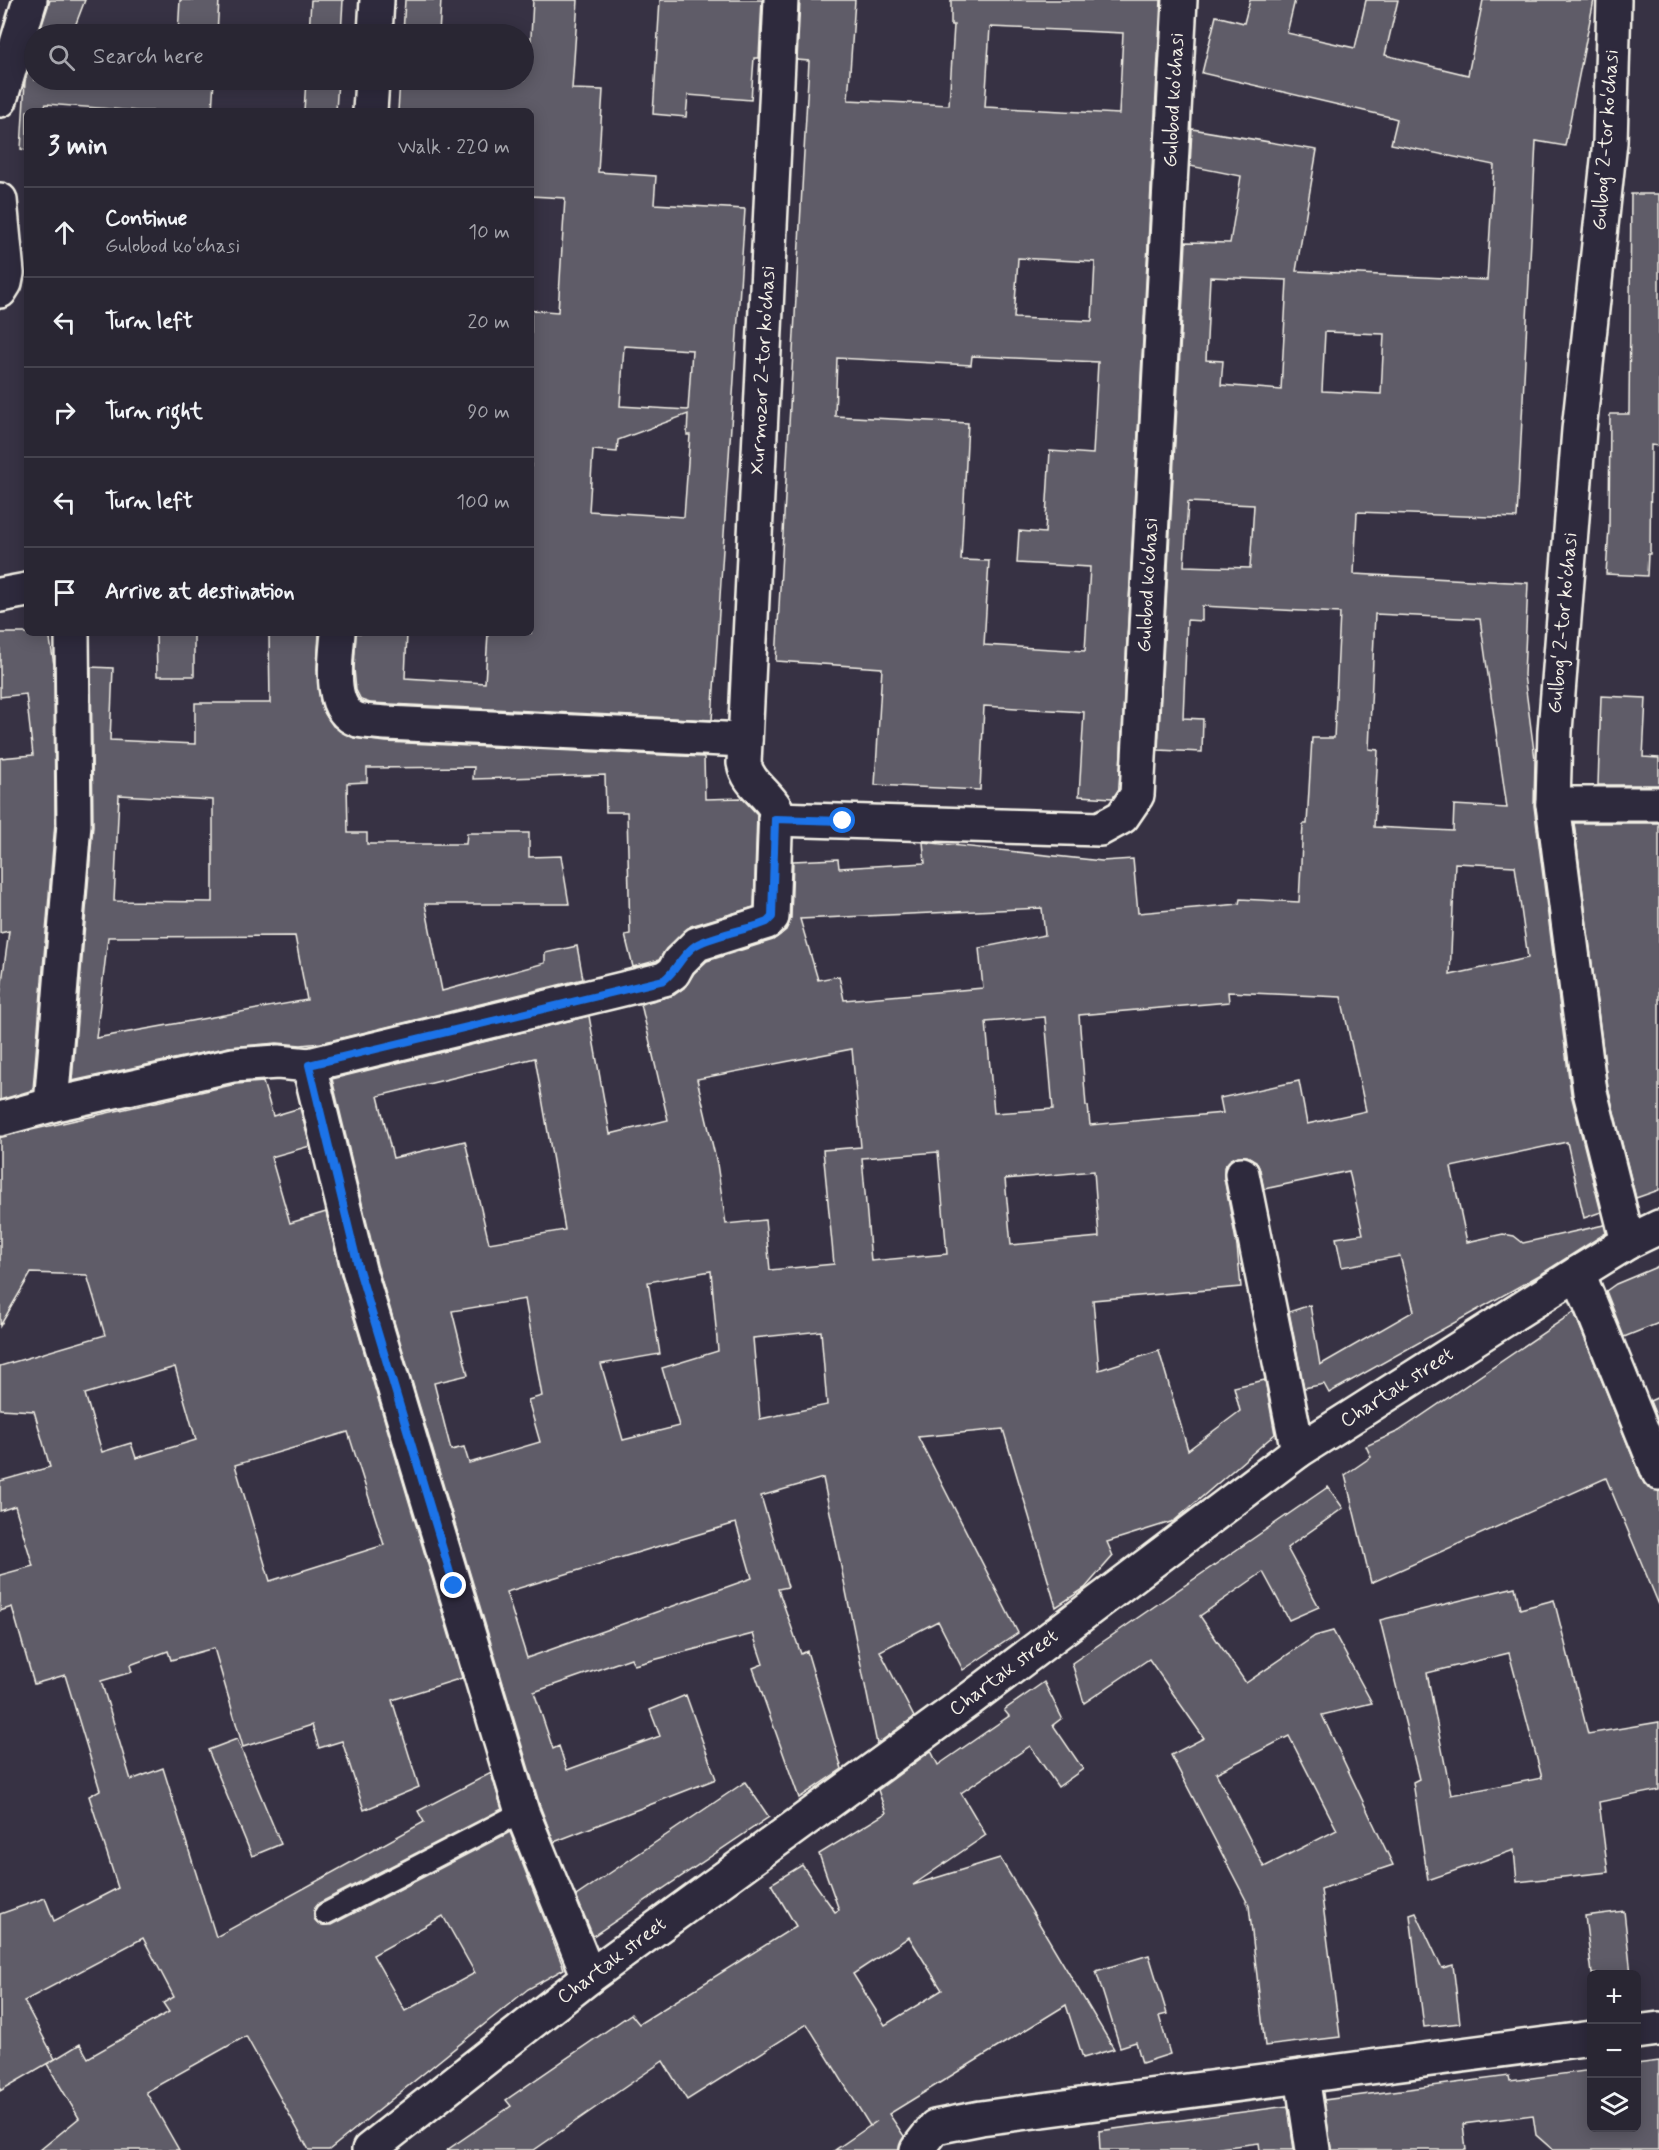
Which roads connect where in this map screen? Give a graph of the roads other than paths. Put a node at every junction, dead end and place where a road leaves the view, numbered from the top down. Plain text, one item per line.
1 (30, 0) edge
2 (377, 0) edge
3 (781, 0) edge
4 (1180, 0) edge
5 (1614, 0) edge
6 (376, 24) edge
7 (371, 90) edge
8 (0, 100) edge
9 (370, 108) edge
10 (0, 200) edge
11 (0, 291) edge
12 (24, 591) edge
13 (0, 595) edge
14 (72, 636) edge
15 (338, 636) edge
16 (745, 740) junction
17 (1553, 804) junction
18 (1659, 804) edge
19 (775, 819) junction
20 (309, 1065) junction
21 (51, 1105) junction
22 (0, 1119) edge
23 (1242, 1174) dead end
24 (1659, 1227) edge
25 (1628, 1242) junction
26 (1578, 1272) junction
27 (1298, 1451) junction
28 (1659, 1473) edge
29 (522, 1812) junction
30 (325, 1914) dead end
31 (589, 1977) junction
32 (1659, 2029) edge
33 (1641, 2031) edge
34 (1587, 2039) edge
35 (1302, 2076) junction
36 (369, 2150) edge
37 (917, 2150) edge
38 (1313, 2150) edge

1 - 8 street
2 - 6 street
3 - 16 street, Xurmozor 2-tor koʻchasi
4 - 19 street, Gulobod koʻchasi
5 - 17 street, Gulbogʻ 2-tor koʻchasi
7 - 9 street
10 - 11 street
12 - 13 street
14 - 21 street
15 - 16 street
16 - 19 street, Xurmozor 2-tor koʻchasi
17 - 18 street
17 - 25 street, Gulbogʻ 2-tor koʻchasi
19 - 20 street
20 - 21 street
20 - 29 street
21 - 22 street
23 - 27 street
24 - 25 street, Chartak street
25 - 26 street, Chartak street
26 - 27 street, Chartak street
26 - 28 street
27 - 31 street, Chartak street
29 - 30 lane
29 - 31 street
31 - 36 street, Chartak street
32 - 33 street
34 - 35 street
35 - 37 street
35 - 38 street

